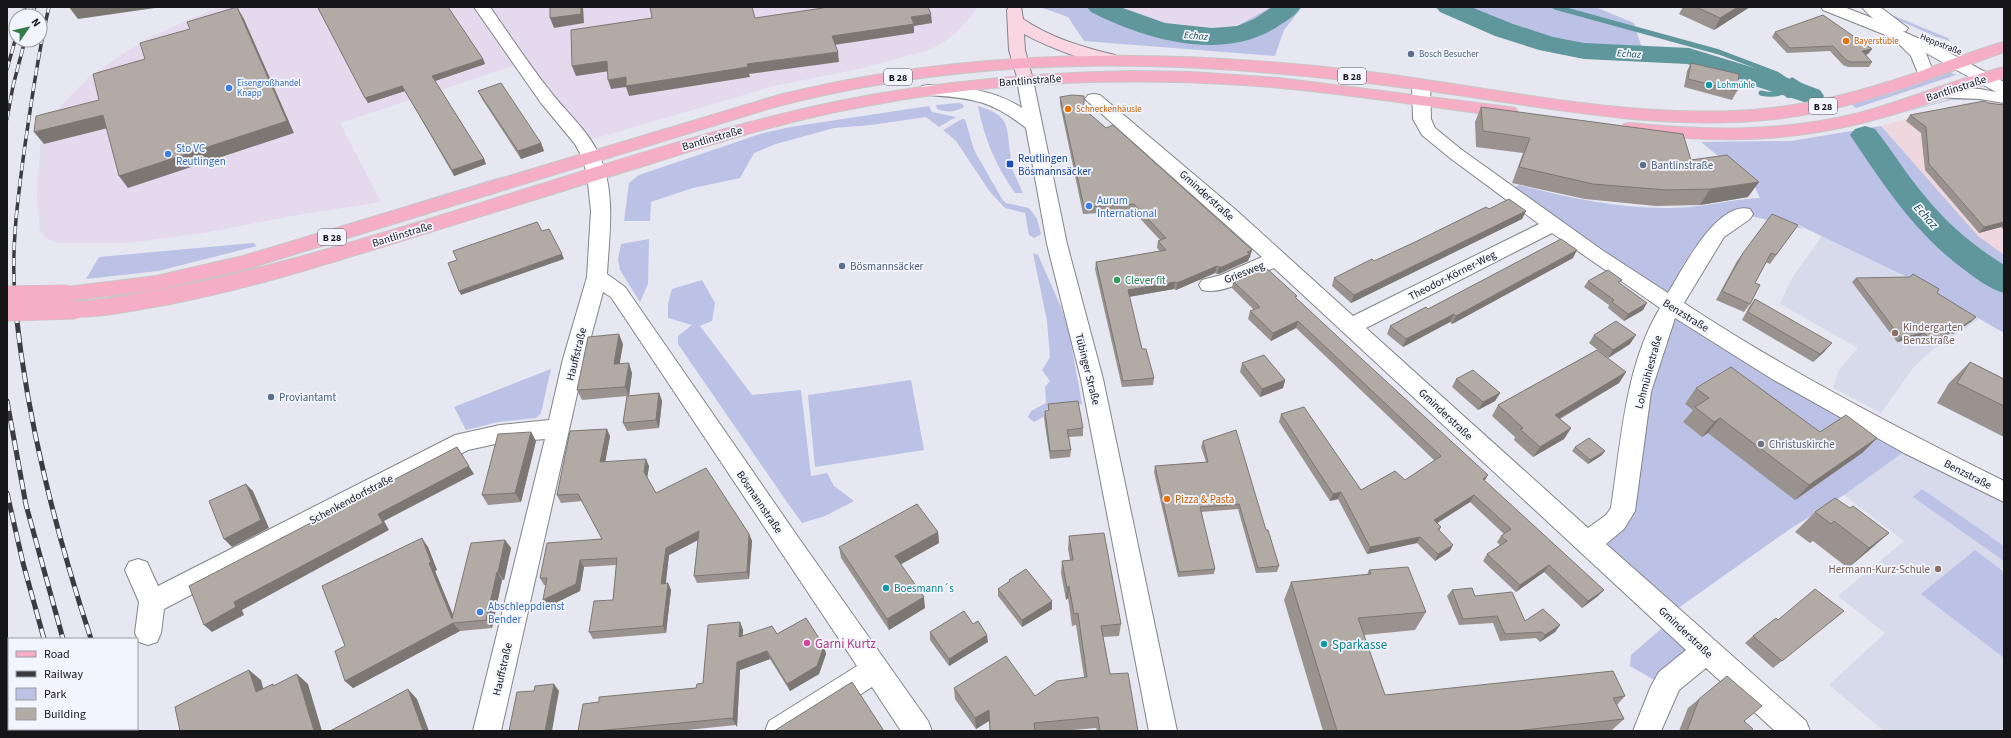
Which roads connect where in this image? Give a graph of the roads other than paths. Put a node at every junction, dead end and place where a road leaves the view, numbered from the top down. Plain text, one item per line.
1 (482, 7) edge
2 (1870, 7) edge
3 (1834, 8) edge
4 (1015, 13) edge
5 (1898, 31) junction
6 (2004, 47) edge
7 (1109, 59) junction
8 (1966, 60) junction
9 (1020, 63) junction
10 (1926, 74) junction
11 (2004, 76) edge
12 (1986, 78) junction
13 (1025, 80) junction
14 (928, 90) junction
15 (1421, 93) junction
16 (1940, 93) junction
17 (2004, 98) edge
18 (1094, 99) dead end
19 (1035, 127) junction
20 (1603, 127) junction
21 (1637, 138) edge
22 (593, 165) junction
23 (1743, 214) dead end
24 (1552, 225) junction
25 (1277, 258) junction
26 (597, 277) junction
27 (1210, 285) dead end
28 (7, 295) edge
29 (71, 302) junction
30 (1671, 306) junction
31 (7, 312) edge
32 (1352, 326) junction
33 (559, 428) junction
34 (2004, 492) edge
35 (1588, 543) junction
36 (138, 570) dead end
37 (152, 602) junction
38 (148, 633) dead end
39 (1706, 651) junction
40 (876, 669) junction
41 (488, 731) edge
42 (779, 731) edge
43 (918, 731) edge
44 (1163, 731) edge
45 (1647, 731) edge
46 (1796, 731) edge

1 - 22 street, Hauffstraße
2 - 5 street
3 - 5 street, Heppstraße
4 - 7 main road
4 - 9 main road, Tübinger Straße
5 - 8 street, Heppstraße
5 - 10 street
6 - 8 main road, B 28
7 - 9 main road, Bantlinstraße / B 28
7 - 15 main road, Bantlinstraße / B 28
8 - 10 main road, Bantlinstraße / B 28
8 - 11 street, Heppstraße
8 - 12 street, Heppstraße
9 - 13 main road, Tübinger Straße
9 - 22 main road, Bantlinstraße / B 28
10 - 15 main road, Bantlinstraße / B 28
11 - 12 street, Heppstraße
12 - 16 main road, Bantlinstraße / B 28
13 - 14 main road, Bantlinstraße / B 28
13 - 15 main road, Bantlinstraße / B 28
13 - 19 street, Tübinger Straße
14 - 19 street
14 - 22 main road, Bantlinstraße / B 28
15 - 20 main road, Bantlinstraße / B 28
15 - 24 street, Benzstraße
16 - 17 street
16 - 20 main road, Bantlinstraße / B 28
18 - 25 street, Gminderstraße
19 - 44 street, Tübinger Straße
20 - 21 main road
22 - 26 street, Hauffstraße
22 - 29 main road, Bantlinstraße / B 28
23 - 30 street, Lohmühlestraße
24 - 30 street, Benzstraße
24 - 32 street, Theodor-Körner-Weg
25 - 27 street, Griesweg
25 - 32 street, Gminderstraße
26 - 33 street, Hauffstraße
26 - 40 street, Bösmannstraße
28 - 29 main road, B 28, bridge
29 - 31 main road, B 28, bridge
30 - 34 street, Benzstraße
30 - 35 street, Lohmühlestraße
32 - 35 street, Gminderstraße
33 - 37 street, Schenkendorfstraße
33 - 41 street, Hauffstraße
35 - 39 street, Gminderstraße
36 - 37 street
37 - 38 street
39 - 45 street
39 - 46 street, Gminderstraße
40 - 42 street
40 - 43 street, Bösmannstraße

